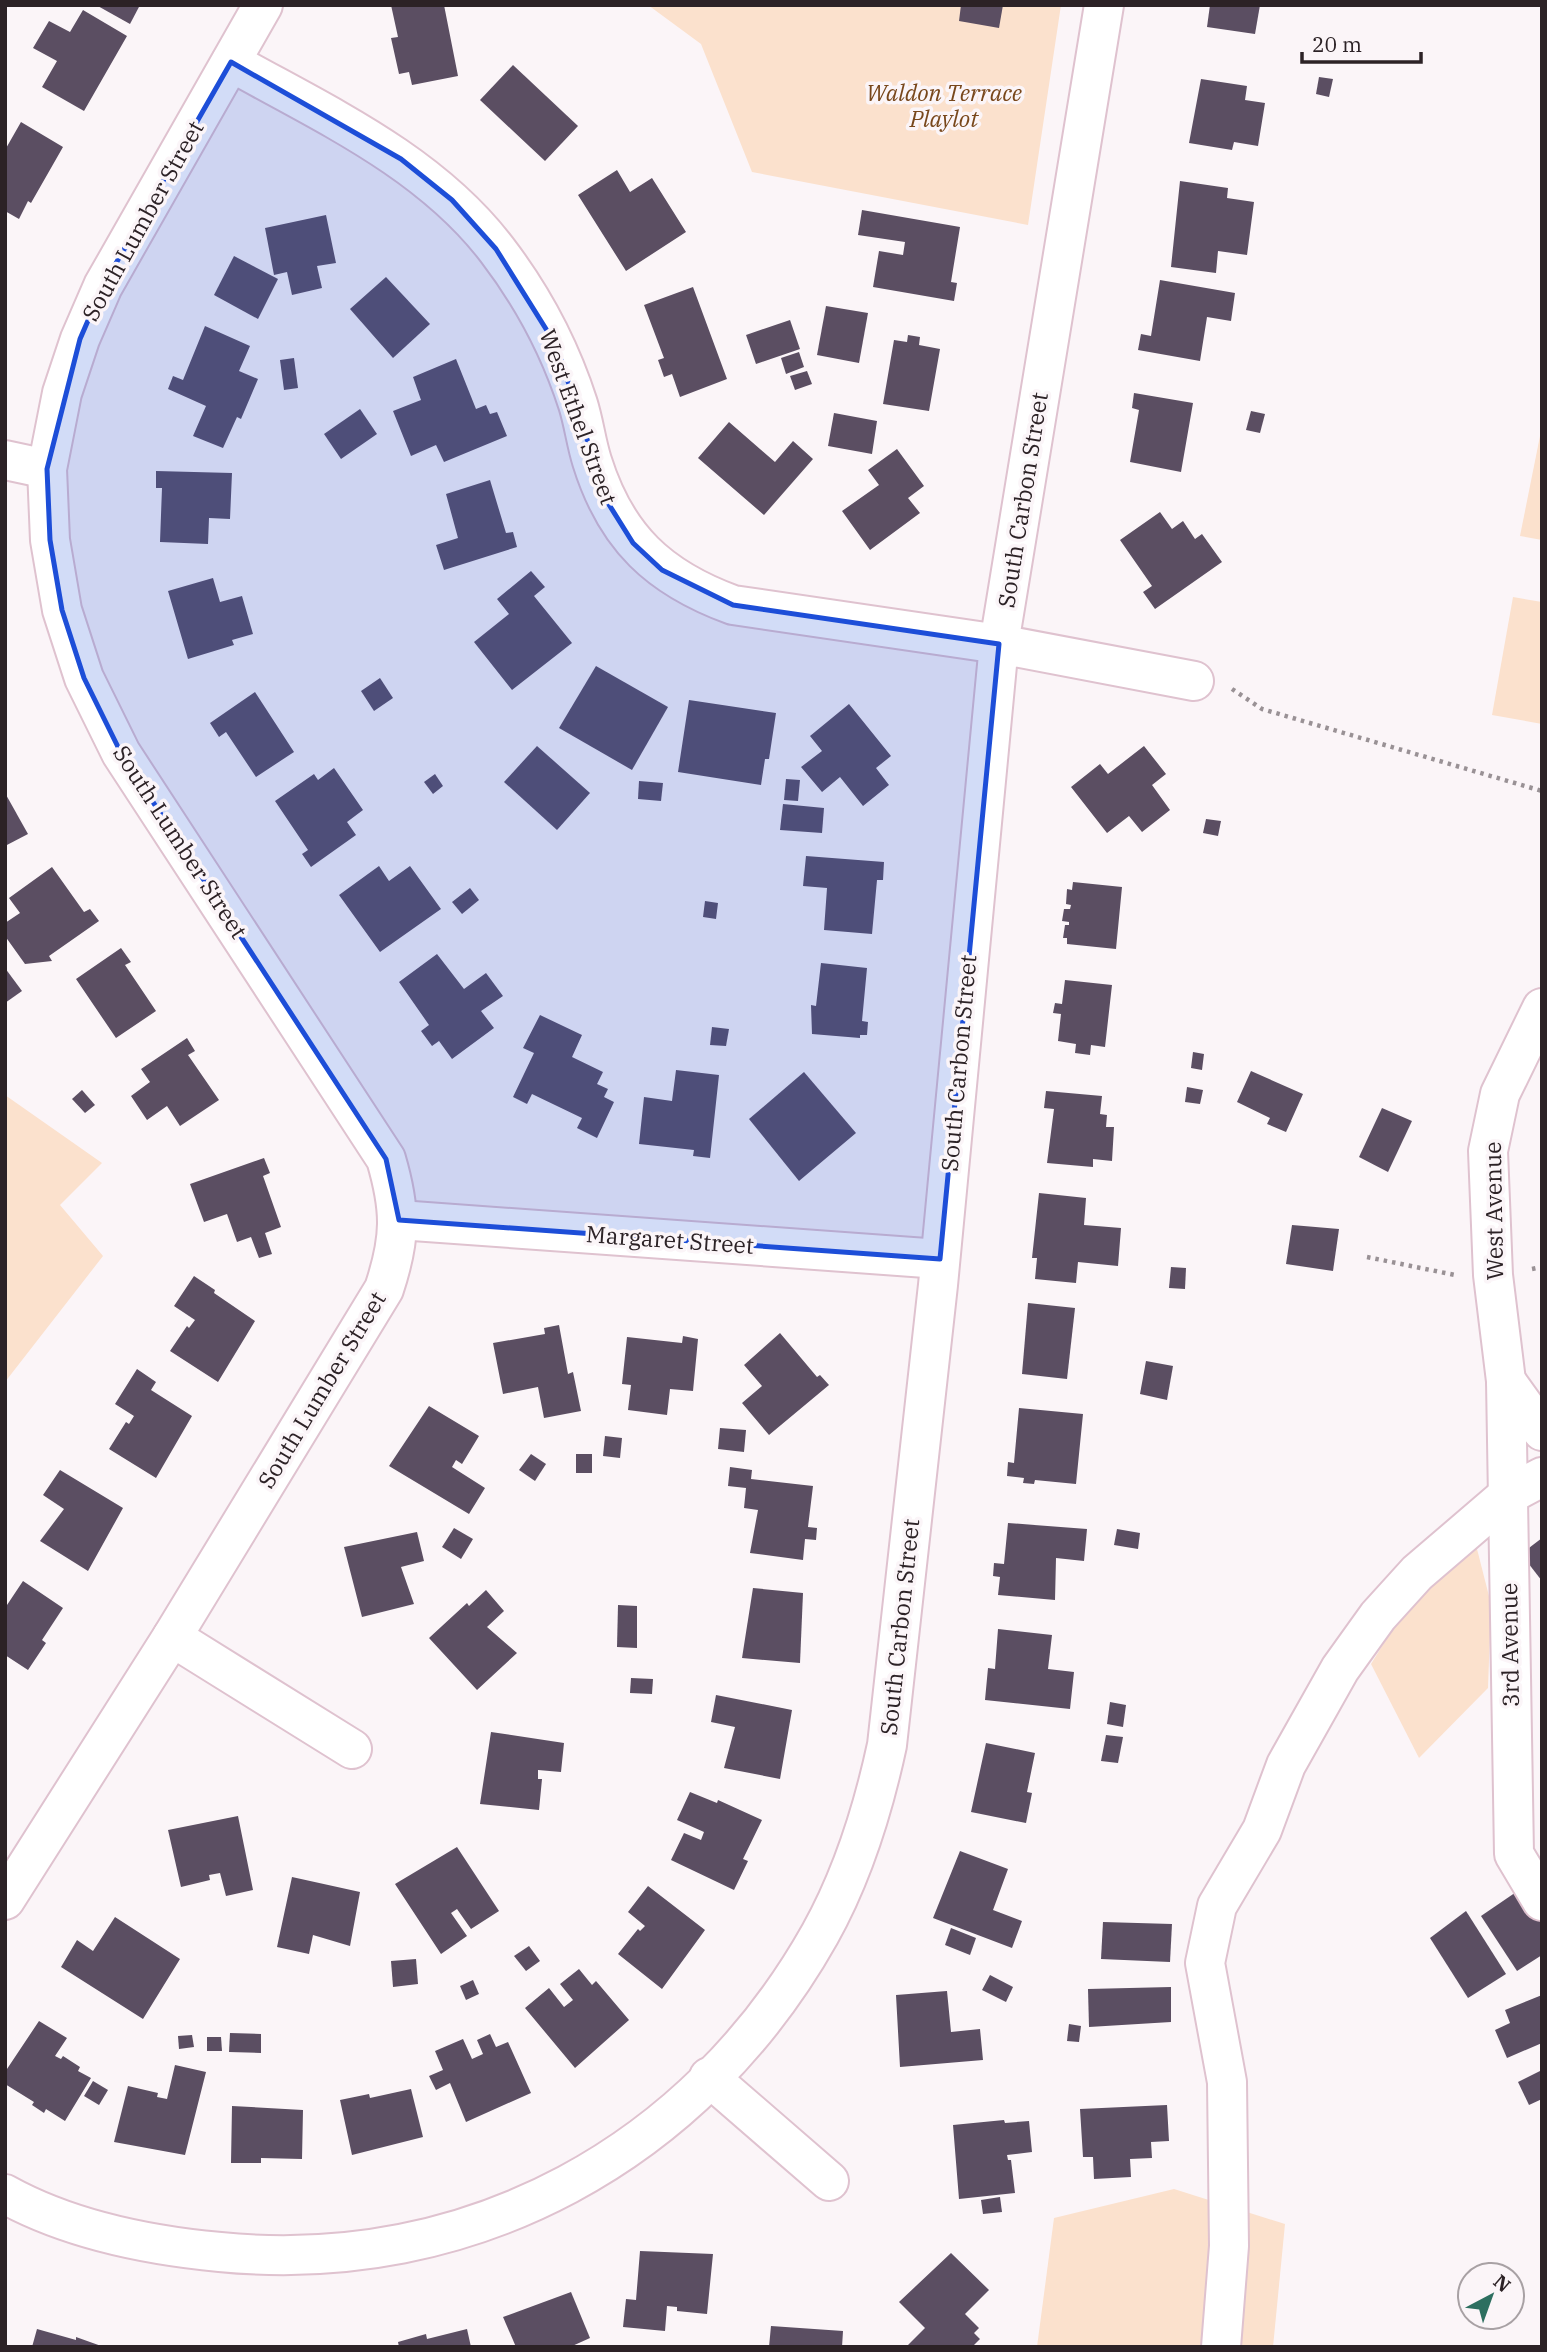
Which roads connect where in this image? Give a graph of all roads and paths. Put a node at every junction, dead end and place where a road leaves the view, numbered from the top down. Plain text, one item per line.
1 (263, 5) edge
2 (1104, 5) edge
3 (231, 62) junction
4 (5, 460) edge
5 (47, 469) junction
6 (999, 644) junction
7 (1194, 681) joint
8 (1542, 791) edge
9 (1541, 1013) edge
10 (399, 1220) junction
11 (940, 1259) junction
12 (1506, 1381) junction
13 (1542, 1431) edge
14 (1542, 1477) edge
15 (1508, 1495) junction
16 (172, 1637) junction
17 (352, 1749) dead end
18 (5, 1900) edge
19 (1542, 1901) edge
20 (709, 2077) junction
21 (829, 2181) dead end
22 (5, 2194) edge
23 (1221, 2347) edge

1 - 3 street, South Lumber Street
2 - 6 street, South Carbon Street
3 - 5 street, South Lumber Street
3 - 6 street, West Ethel Street
4 - 5 street
5 - 10 street, South Lumber Street
6 - 7 street, West Ethel Street
6 - 11 street, South Carbon Street
7 - 8 path
9 - 12 street, West Avenue
10 - 11 street, Margaret Street
10 - 16 street, South Lumber Street
11 - 20 street, South Carbon Street
12 - 13 street
12 - 15 street, 3rd Avenue
14 - 15 street
15 - 19 street, 3rd Avenue
15 - 23 street
16 - 17 street
16 - 18 street, South Lumber Street
20 - 21 street
20 - 22 street, South Carbon Street

